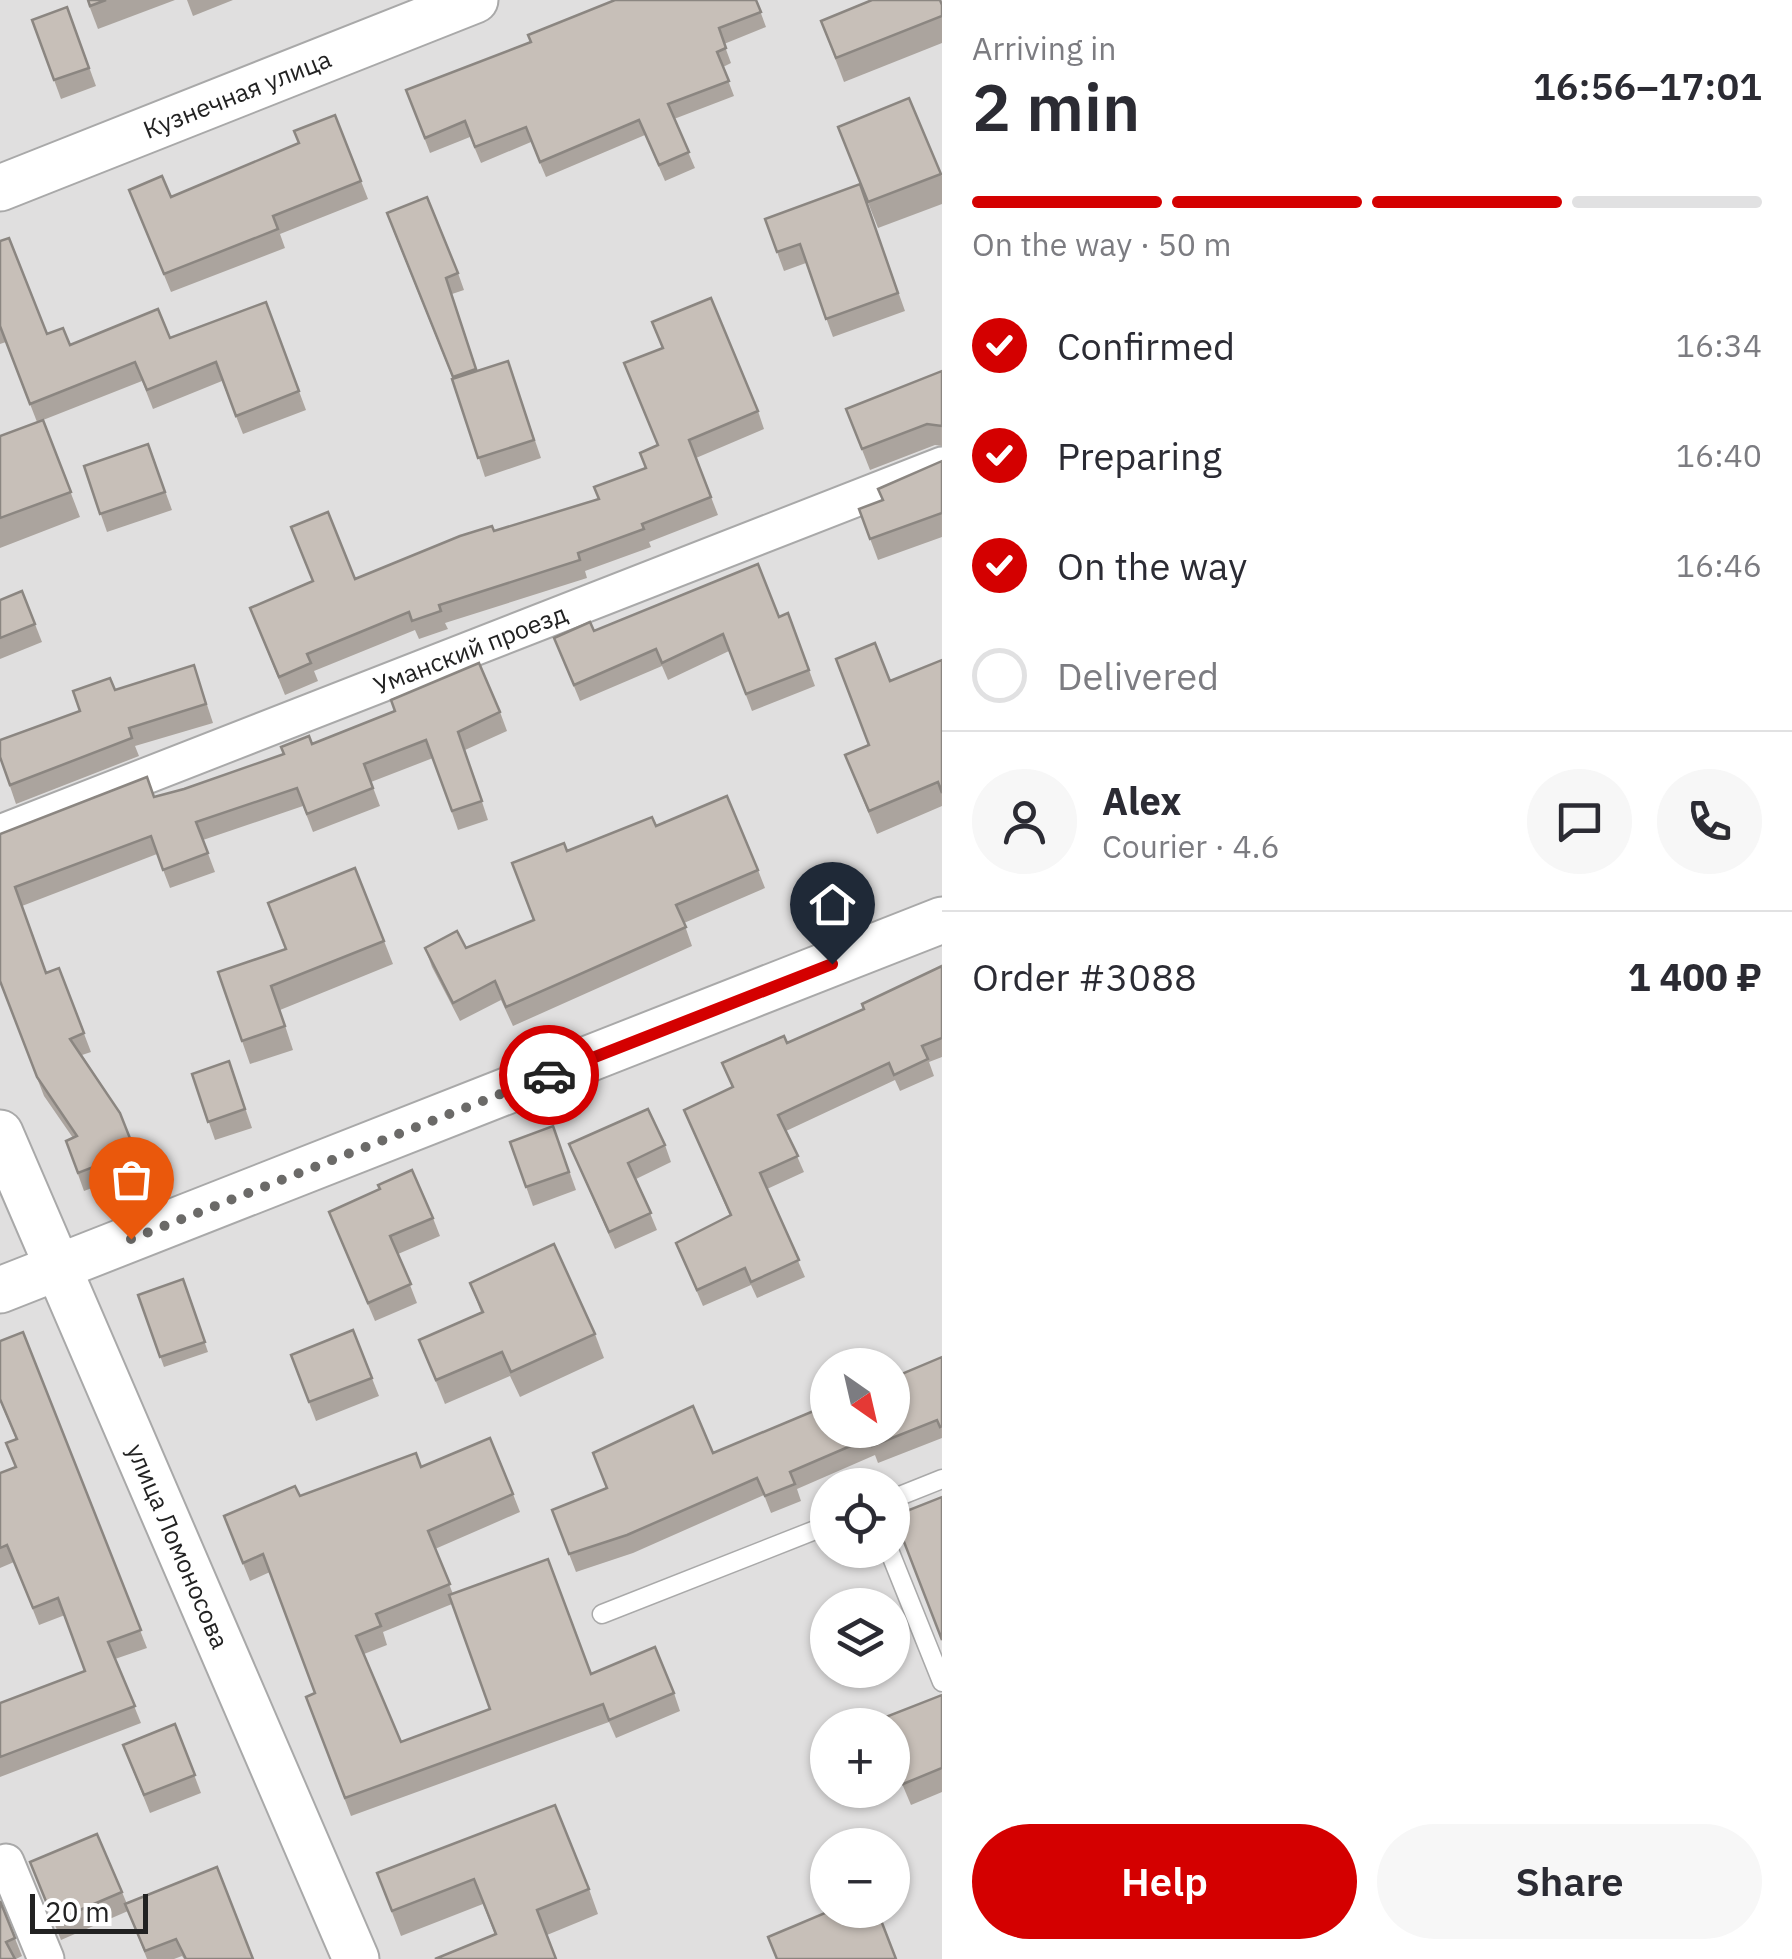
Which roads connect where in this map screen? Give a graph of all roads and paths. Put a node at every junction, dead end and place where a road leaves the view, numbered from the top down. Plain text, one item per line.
1 (475, 0) edge
2 (0, 188) edge
3 (942, 465) edge
4 (0, 833) edge
5 (942, 920) edge
6 (0, 1133) edge
7 (57, 1268) junction
8 (0, 1290) edge
9 (942, 1479) edge
10 (910, 1492) edge
11 (810, 1531) edge
12 (895, 1568) edge
13 (602, 1614) dead end
14 (942, 1682) edge
15 (0, 1864) edge
16 (46, 1959) edge
17 (356, 1959) edge

1 - 2 street, Кузнечная улица
3 - 4 street, Уманский проезд
5 - 7 street
6 - 7 street, улица Ломоносова
7 - 8 street
7 - 17 street, улица Ломоносова
9 - 10 lane
11 - 13 lane
12 - 14 lane
15 - 16 street

